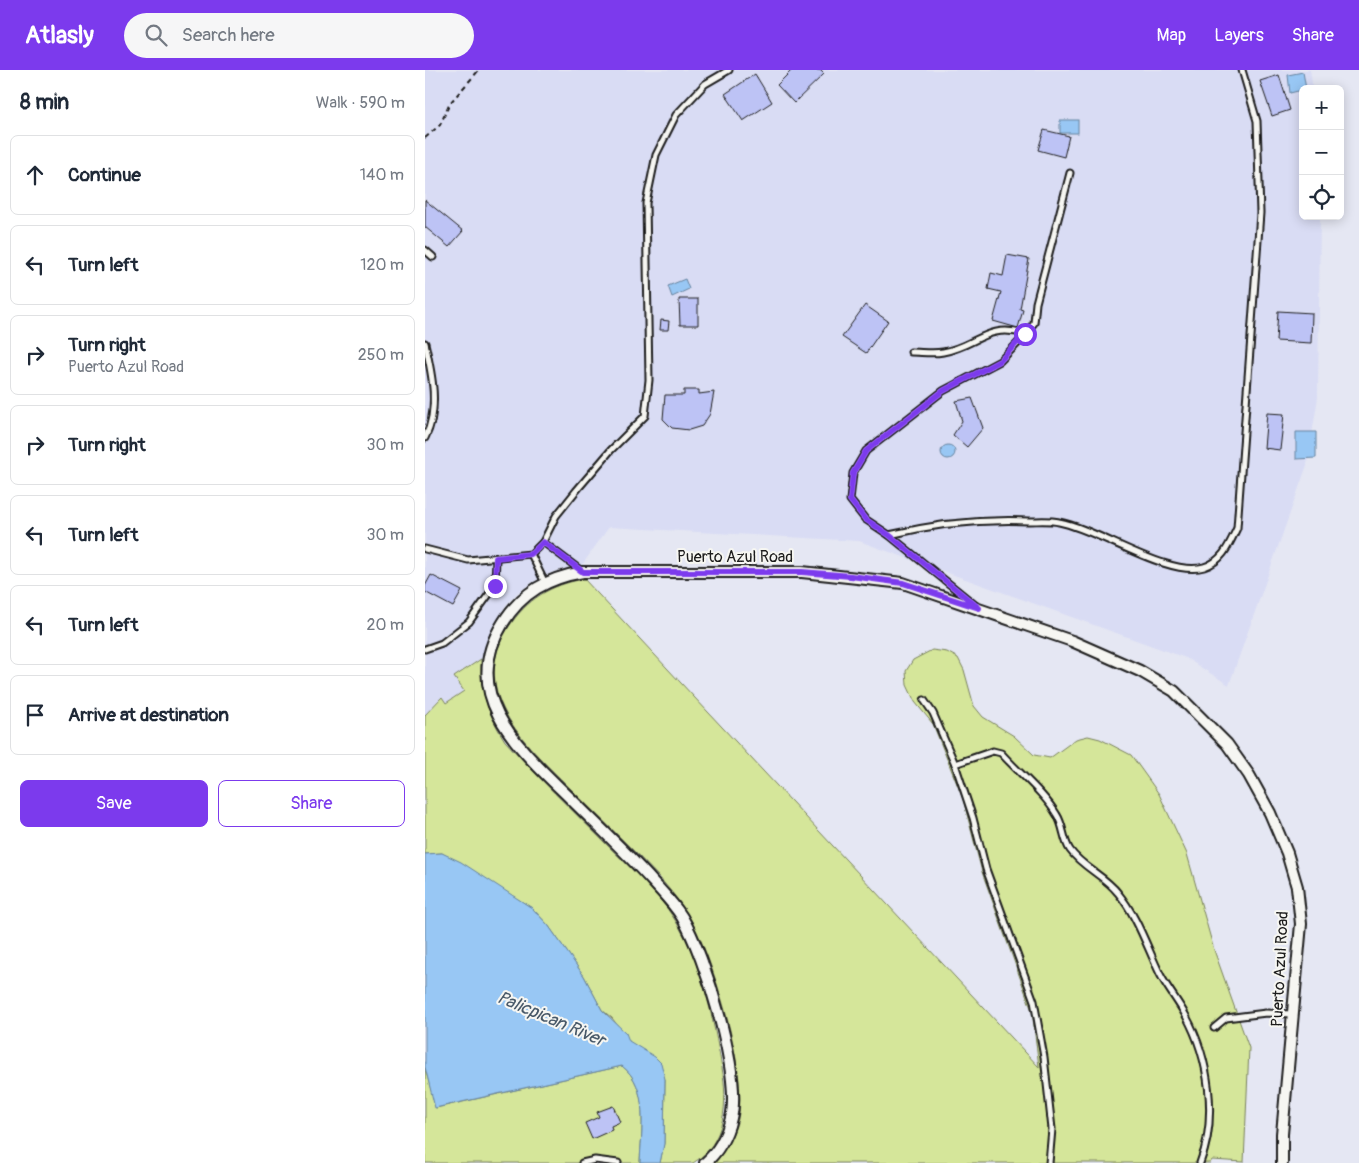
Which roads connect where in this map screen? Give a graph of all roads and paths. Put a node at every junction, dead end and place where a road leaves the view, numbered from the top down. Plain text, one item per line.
1 (479, 70) edge
2 (729, 70) edge
3 (1242, 70) edge
4 (425, 138) edge
5 (1070, 173) dead end
6 (425, 250) edge
7 (433, 257) dead end
8 (1025, 334) junction
9 (425, 343) edge
10 (911, 352) dead end
11 (427, 359) edge
12 (427, 428) edge
13 (425, 438) edge
14 (889, 535) junction
15 (543, 542) junction
16 (425, 548) edge
17 (531, 554) junction
18 (496, 558) junction
19 (583, 572) junction
20 (545, 583) junction
21 (979, 608) junction
22 (425, 649) edge
23 (923, 700) dead end
24 (955, 764) junction
25 (1293, 1014) junction
26 (1213, 1028) dead end
27 (582, 1163) edge
28 (618, 1163) edge
29 (705, 1163) edge
30 (1049, 1163) edge
31 (1200, 1163) edge
32 (1282, 1163) edge

1 - 4 path
2 - 15 lane
3 - 14 lane
5 - 8 lane
6 - 7 lane
8 - 10 lane
8 - 14 lane
9 - 11 lane
11 - 12 lane
12 - 13 lane
14 - 21 lane
15 - 17 lane
15 - 19 lane
16 - 18 lane
17 - 18 lane
17 - 20 lane
18 - 22 lane
19 - 20 street, Puerto Azul Road
19 - 21 street, Puerto Azul Road
20 - 29 street, Puerto Azul Road
21 - 25 street, Puerto Azul Road
23 - 24 lane
24 - 30 lane
24 - 31 lane
25 - 26 lane
25 - 32 street, Puerto Azul Road
27 - 28 lane

